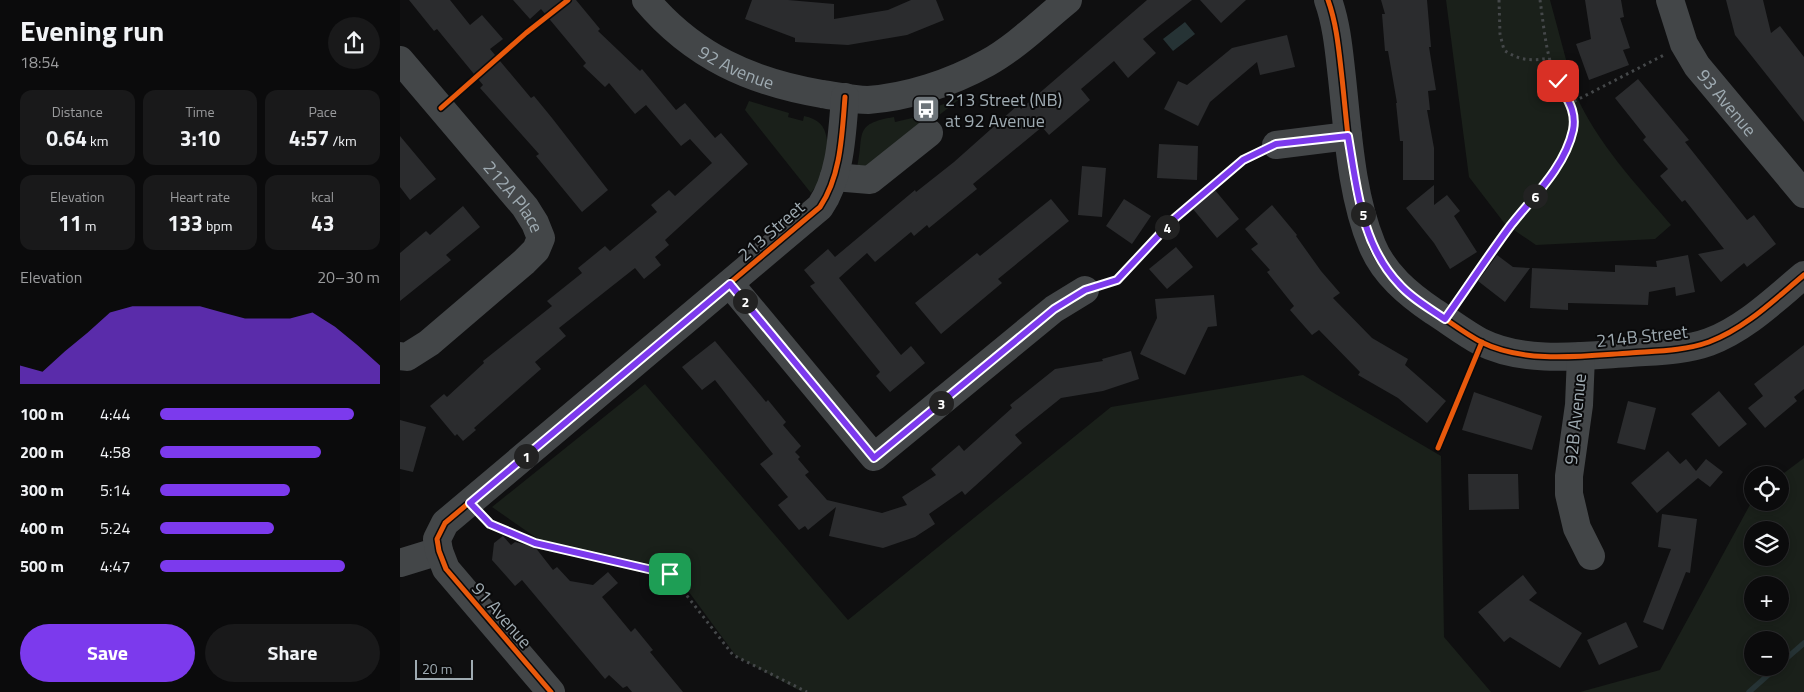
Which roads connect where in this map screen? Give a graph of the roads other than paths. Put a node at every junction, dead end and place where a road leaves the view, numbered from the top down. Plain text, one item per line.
1 (646, 0) edge
2 (1068, 0) edge
3 (1328, 0) edge
4 (1670, 0) edge
5 (400, 60) edge
6 (845, 97) junction
7 (928, 133) dead end
8 (1348, 136) junction
9 (1276, 144) dead end
10 (834, 177) junction
11 (1804, 194) edge
12 (1804, 274) edge
13 (730, 284) junction
14 (1085, 290) dead end
15 (400, 356) edge
16 (1581, 356) junction
17 (438, 551) junction
18 (1591, 556) dead end
19 (400, 563) edge
20 (551, 692) edge

1 - 6 street, 92 Avenue
2 - 6 street
3 - 8 street, 92B Avenue
4 - 11 street, 93 Avenue
5 - 15 street, 212A Place
6 - 10 street, 213 Street
7 - 10 street
8 - 9 street
8 - 16 street, 92B Avenue
10 - 13 street, 213 Street
12 - 16 street, 214B Street
13 - 14 street
13 - 17 street, 213 Street
16 - 18 street, 92B Avenue
17 - 19 street
17 - 20 street, 91 Avenue

